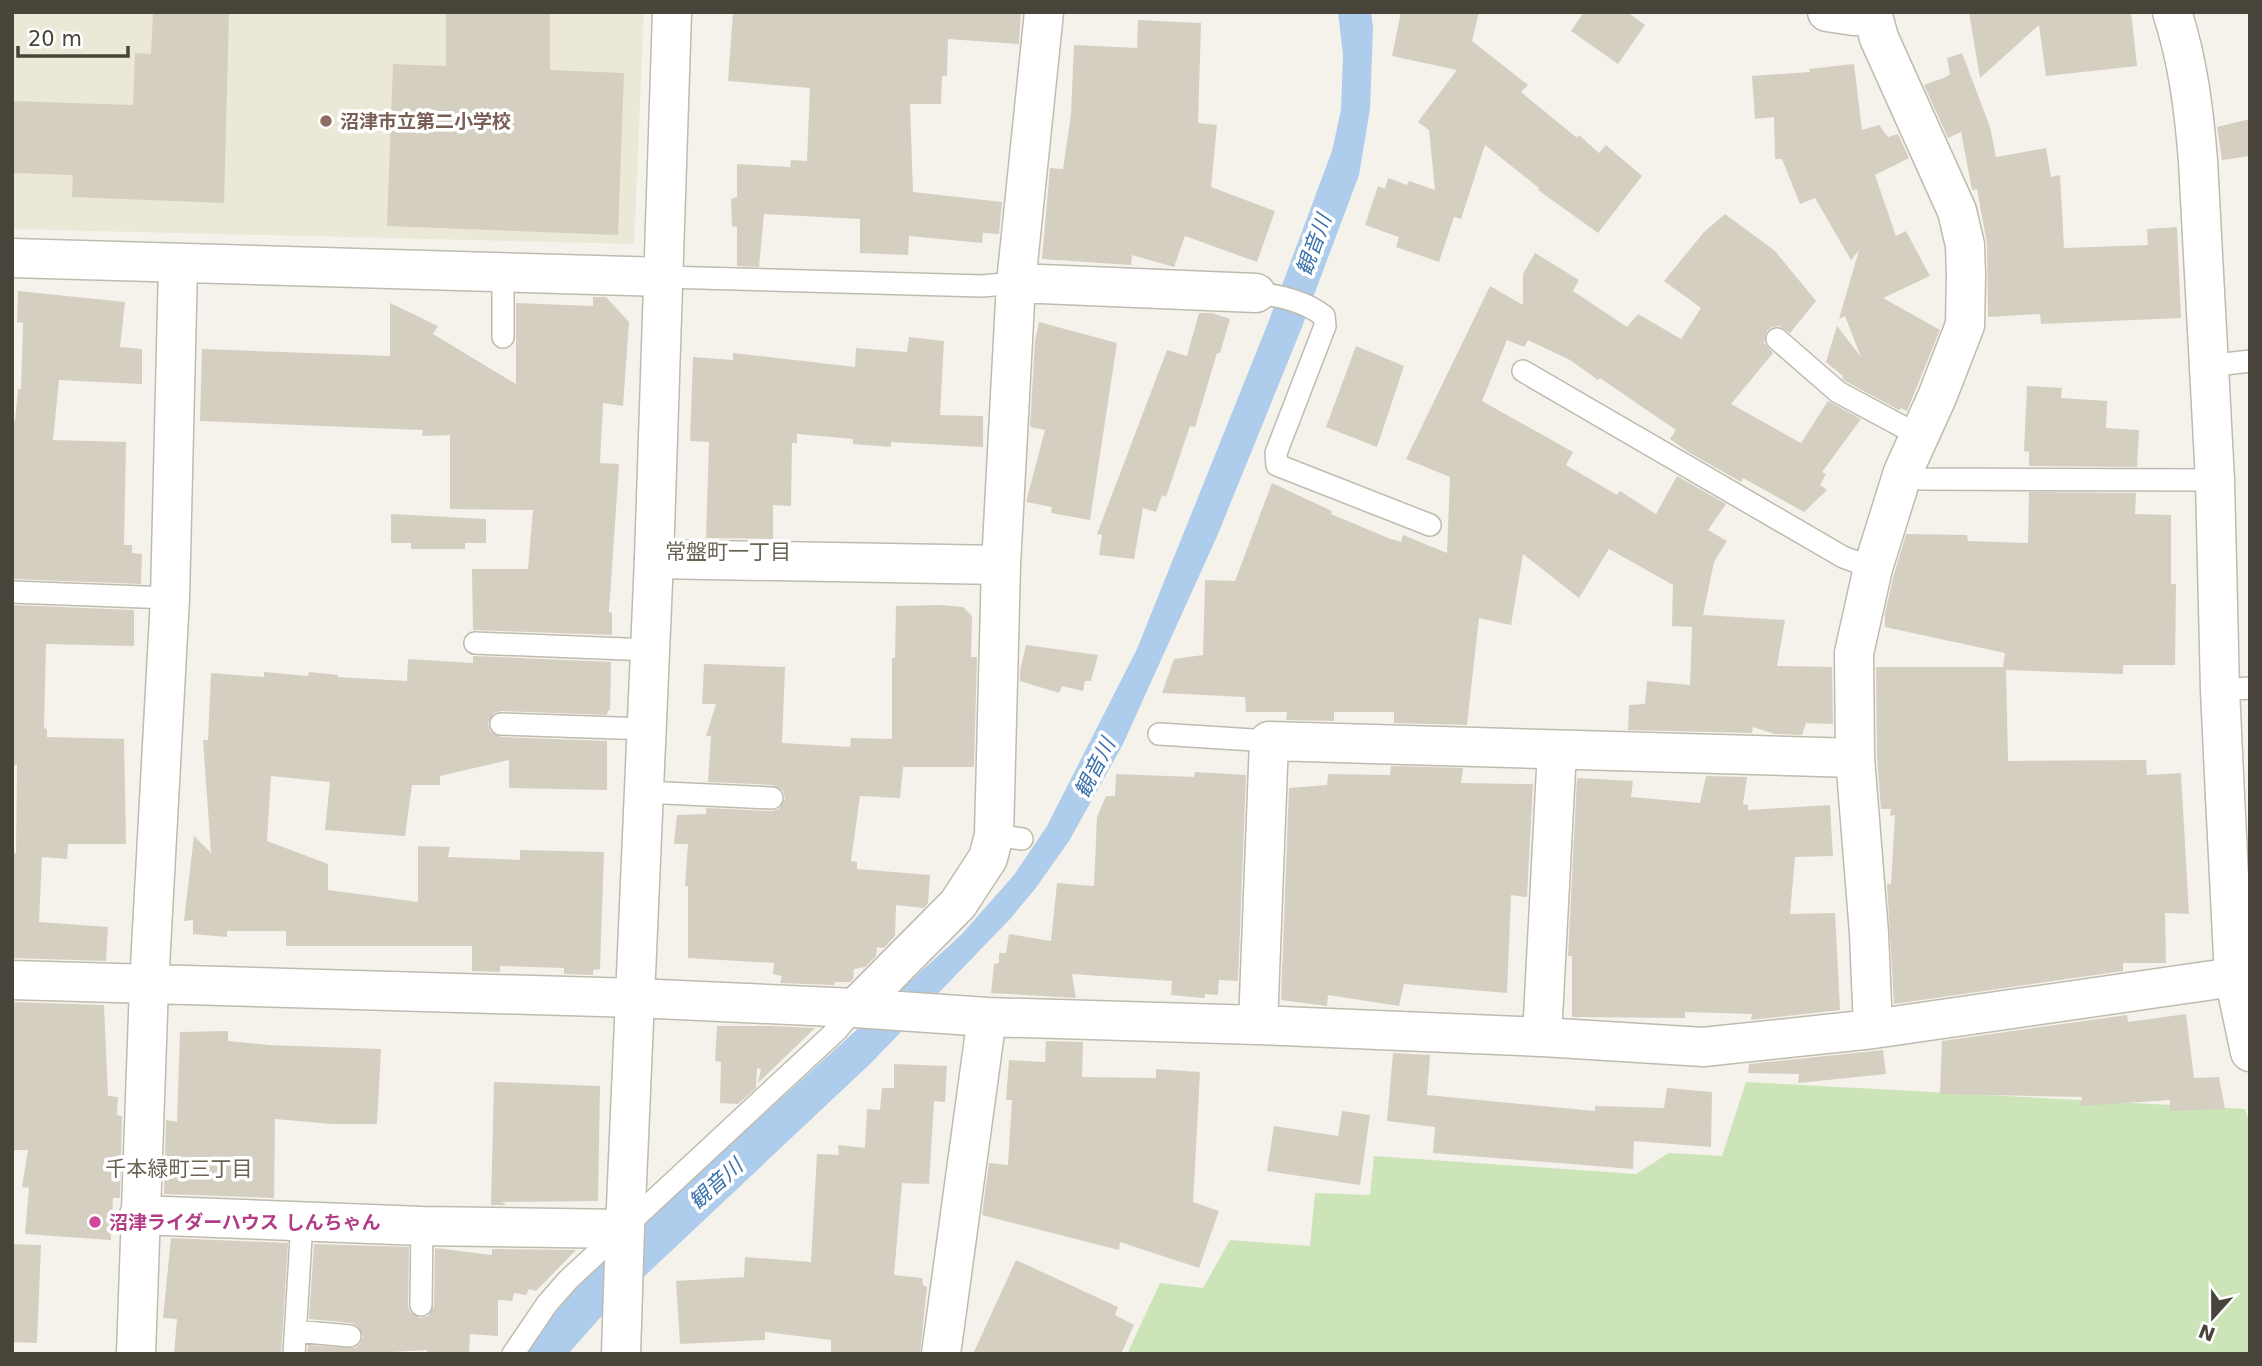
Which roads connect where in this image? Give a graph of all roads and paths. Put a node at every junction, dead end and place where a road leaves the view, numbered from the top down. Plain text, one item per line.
1 (672, 12) edge
2 (1044, 12) edge
3 (1827, 12) edge
4 (2172, 12) edge
5 (1872, 13) edge
6 (12, 258) edge
7 (178, 265) junction
8 (503, 271) junction
9 (664, 277) junction
10 (1016, 283) junction
11 (1265, 294) joint
12 (503, 337) dead end
13 (1777, 340) dead end
14 (2250, 361) edge
15 (2208, 366) junction
16 (1523, 371) dead end
17 (1918, 435) junction
18 (1903, 472) junction
19 (2215, 480) junction
20 (1430, 525) dead end
21 (654, 559) junction
22 (1001, 565) junction
23 (1873, 568) junction
24 (12, 592) edge
25 (170, 598) junction
26 (475, 643) dead end
27 (650, 650) junction
28 (2235, 689) edge
29 (500, 724) dead end
30 (647, 729) junction
31 (1159, 734) dead end
32 (1269, 741) junction
33 (1557, 750) junction
34 (1855, 758) junction
35 (644, 792) junction
36 (772, 798) dead end
37 (2239, 964) edge
38 (12, 980) edge
39 (149, 985) junction
40 (635, 998) junction
41 (861, 1009) junction
42 (987, 1017) junction
43 (1258, 1024) junction
44 (1872, 1029) junction
45 (1542, 1037) junction
46 (2250, 1052) edge
47 (139, 1214) junction
48 (302, 1221) junction
49 (422, 1226) junction
50 (624, 1233) junction
51 (421, 1305) dead end
52 (296, 1331) junction
53 (351, 1336) dead end
54 (136, 1354) edge
55 (294, 1354) edge
56 (513, 1354) edge
57 (621, 1354) edge
58 (941, 1354) edge

1 - 9 street
2 - 10 street
3 - 5 street
4 - 15 street
5 - 17 street
6 - 7 street
7 - 8 street
7 - 25 street
8 - 9 street
8 - 12 lane
9 - 10 lane
9 - 21 street
10 - 11 street
10 - 22 street
11 - 20 lane
13 - 17 lane
14 - 15 lane
15 - 19 street
16 - 23 lane
17 - 18 street
18 - 19 lane
18 - 23 street
19 - 28 street
21 - 22 street
21 - 27 street
22 - 41 street
23 - 34 street
24 - 25 lane
25 - 39 street
26 - 27 lane
27 - 30 street
28 - 37 street
29 - 30 lane
30 - 35 street
31 - 32 lane
32 - 33 street
32 - 43 street
33 - 34 street
33 - 45 street
34 - 44 street
35 - 36 lane
35 - 40 street
37 - 44 street
37 - 46 street
38 - 39 street
39 - 40 street
39 - 47 street
40 - 41 street
40 - 50 street
41 - 42 street
41 - 50 lane
42 - 43 street
42 - 58 street
43 - 45 street
44 - 45 street
47 - 48 street
47 - 54 street
48 - 49 street
48 - 52 lane
49 - 50 street
49 - 51 lane
50 - 56 lane
50 - 57 street
52 - 53 lane
52 - 55 lane

